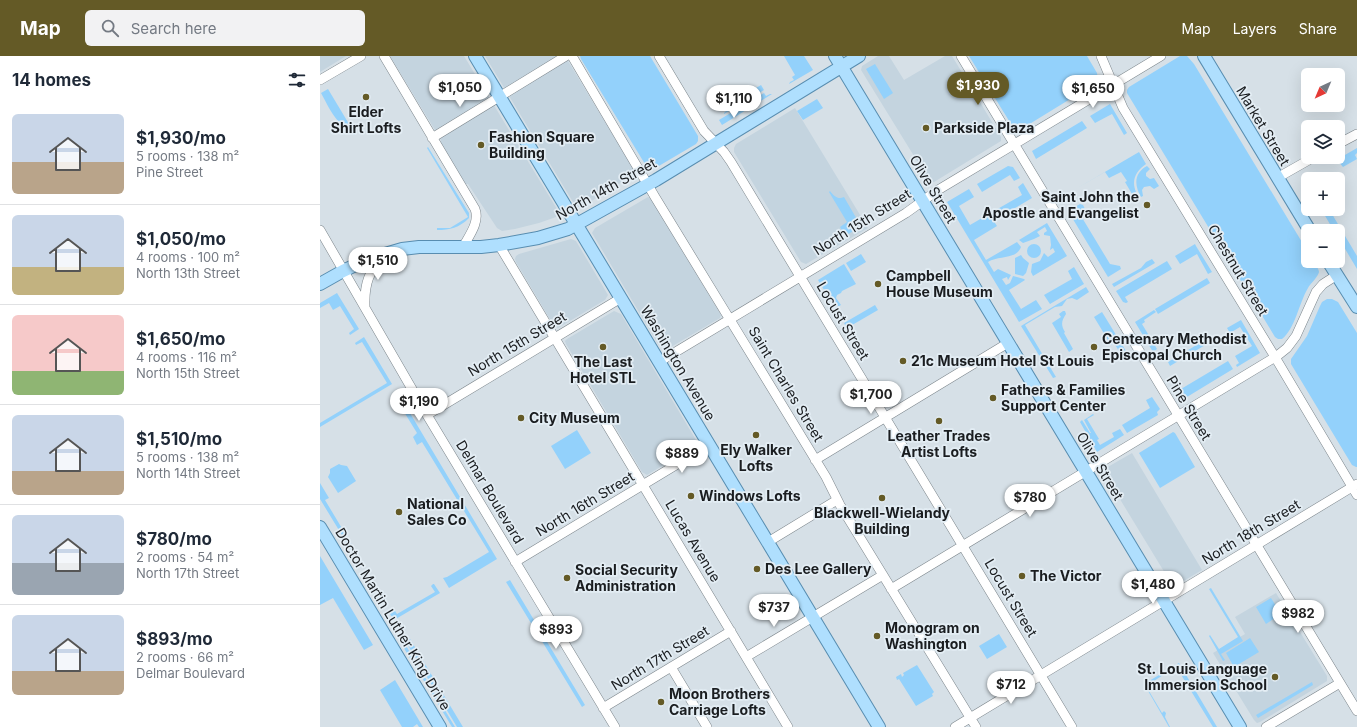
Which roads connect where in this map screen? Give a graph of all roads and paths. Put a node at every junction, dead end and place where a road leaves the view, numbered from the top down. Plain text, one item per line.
1 (361, 56) edge
2 (384, 56) edge
3 (475, 56) edge
4 (566, 56) edge
5 (572, 56) edge
6 (659, 56) edge
7 (835, 56) edge
8 (859, 56) edge
9 (961, 56) edge
10 (1101, 56) edge
11 (1161, 56) edge
12 (1204, 56) edge
13 (841, 67) junction
14 (320, 80) edge
15 (1113, 85) junction
16 (499, 96) junction
17 (1357, 134) edge
18 (432, 138) junction
19 (1345, 140) edge
20 (716, 144) junction
21 (1014, 145) junction
22 (1302, 164) edge
23 (1277, 178) junction
24 (648, 184) junction
25 (923, 201) junction
26 (1306, 224) edge
27 (577, 225) junction
28 (320, 230) edge
29 (499, 245) junction
30 (463, 246) junction
31 (387, 253) junction
32 (1332, 268) edge
33 (343, 271) junction
34 (1337, 275) junction
35 (800, 277) junction
36 (320, 284) edge
37 (621, 298) junction
38 (1357, 307) edge
39 (365, 308) junction
40 (730, 319) junction
41 (555, 338) junction
42 (1008, 343) junction
43 (1275, 357) junction
44 (659, 362) junction
45 (427, 415) junction
46 (1178, 416) junction
47 (885, 417) junction
48 (709, 446) junction
49 (815, 460) junction
50 (1086, 472) junction
51 (643, 485) junction
52 (1356, 489) edge
53 (837, 500) junction
54 (320, 527) edge
55 (768, 542) junction
56 (1256, 545) junction
57 (963, 546) junction
58 (515, 562) junction
59 (882, 575) junction
60 (891, 589) junction
61 (1164, 601) junction
62 (813, 617) junction
63 (731, 631) junction
64 (746, 657) junction
65 (671, 667) junction
66 (1041, 675) junction
67 (1340, 683) junction
68 (603, 708) junction
69 (1357, 712) edge
70 (970, 718) junction
71 (440, 727) edge
72 (615, 727) edge
73 (707, 727) edge
74 (788, 727) edge
75 (879, 727) edge
76 (955, 727) edge
77 (976, 727) edge
78 (1072, 727) edge
79 (1240, 727) edge
80 (1266, 727) edge

1 - 14 street
2 - 18 street
3 - 16 main road, Washington Avenue
4 - 16 street
5 - 24 street, Saint Charles Street
6 - 20 street, Locust Street
7 - 13 main road, Olive Street
8 - 13 main road, North 14th Street
9 - 21 street, Pine Street
10 - 15 street, Chestnut Street
11 - 15 street, North 15th Street
12 - 23 main road, Market Street
13 - 20 main road, North 14th Street
13 - 25 main road, Olive Street
15 - 21 street, North 15th Street
15 - 43 street, Chestnut Street
16 - 18 street
16 - 27 main road, Washington Avenue
17 - 19 street
18 - 30 street
20 - 24 main road, North 14th Street
20 - 35 street, Locust Street
21 - 25 street, North 15th Street
21 - 46 street, Pine Street
22 - 23 street
23 - 26 main road, Market Street
24 - 27 main road, North 14th Street
24 - 40 street, Saint Charles Street
25 - 35 street, North 15th Street
25 - 42 main road, Olive Street
27 - 29 main road, North 14th Street
27 - 37 main road, Washington Avenue
28 - 33 street, Delmar Boulevard
29 - 30 main road, North 14th Street
29 - 41 street, Lucas Avenue
30 - 31 main road, North 14th Street
31 - 33 main road, North 14th Street
31 - 39 street
32 - 34 main road
33 - 36 main road, North 14th Street
33 - 39 street, Delmar Boulevard
34 - 38 main road
34 - 43 street
35 - 40 street, North 15th Street
35 - 47 street, Locust Street
37 - 41 street, North 15th Street
37 - 44 main road, Washington Avenue
39 - 45 street, Delmar Boulevard
40 - 44 street, North 15th Street
40 - 49 street, Saint Charles Street
41 - 45 street, North 15th Street
41 - 51 street, Lucas Avenue
42 - 47 street
42 - 50 main road, Olive Street
43 - 46 street
43 - 52 street, Chestnut Street
44 - 48 main road, Washington Avenue
45 - 58 street, Delmar Boulevard
46 - 50 street
46 - 56 street, Pine Street
47 - 49 street
47 - 57 street, Locust Street
48 - 51 street, North 16th Street
48 - 55 main road, Washington Avenue
49 - 53 street, Saint Charles Street
50 - 57 street
50 - 61 main road, Olive Street
51 - 58 street, North 16th Street
51 - 63 street, Lucas Avenue
52 - 56 street, North 18th Street
53 - 55 street
53 - 59 street, Saint Charles Street
54 - 71 main road, Doctor Martin Luther King Drive
55 - 62 main road, Washington Avenue
56 - 61 street, North 18th Street
56 - 67 street, Pine Street
57 - 60 street
57 - 66 street, Locust Street
58 - 68 street, Delmar Boulevard
59 - 60 street, Saint Charles Street
59 - 62 street
60 - 70 street, Saint Charles Street
61 - 66 street, North 18th Street
61 - 79 main road, Olive Street
62 - 64 street
62 - 75 main road, Washington Avenue
63 - 64 street, Lucas Avenue
63 - 65 street, North 17th Street
64 - 74 street, Lucas Avenue
65 - 68 street, North 17th Street
65 - 73 street
66 - 70 street, North 18th Street
66 - 78 street, Locust Street
67 - 69 street, Pine Street
67 - 80 street
68 - 72 street, Delmar Boulevard
70 - 76 street, North 18th Street
70 - 77 street, Saint Charles Street

